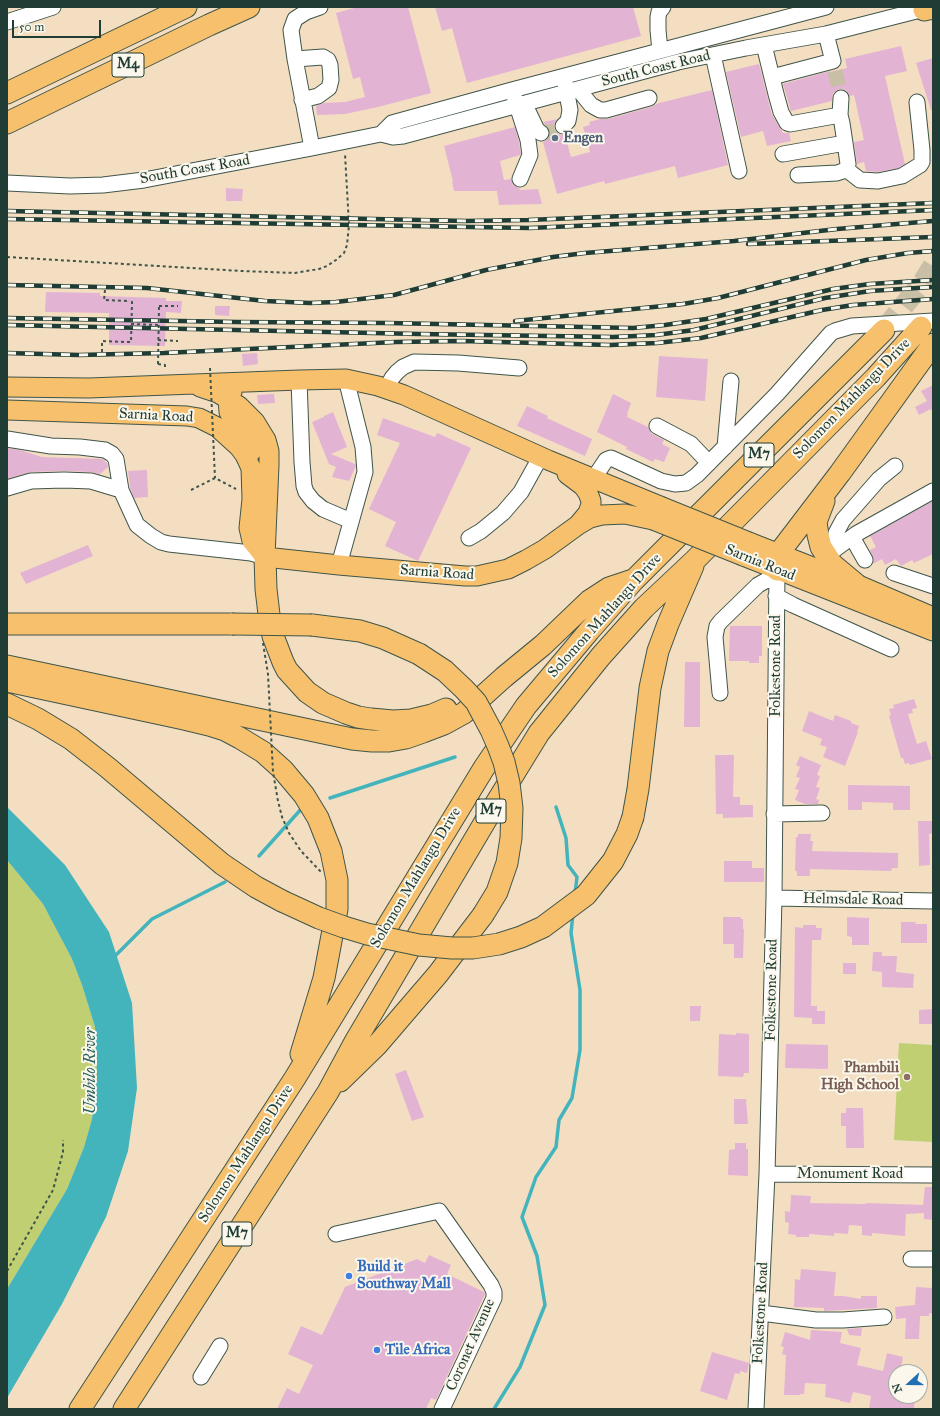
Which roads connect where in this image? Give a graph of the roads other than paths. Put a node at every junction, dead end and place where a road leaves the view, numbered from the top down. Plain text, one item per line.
1 (52, 7) edge
2 (186, 7) edge
3 (249, 7) edge
4 (320, 7) edge
5 (662, 7) edge
6 (826, 7) edge
7 (930, 8) edge
8 (799, 10) edge
9 (7, 22) edge
10 (742, 29) junction
11 (826, 34) junction
12 (764, 45) junction
13 (746, 48) junction
14 (667, 49) junction
15 (713, 55) junction
16 (295, 59) junction
17 (678, 62) junction
18 (563, 76) junction
19 (772, 77) junction
20 (512, 90) junction
21 (573, 90) junction
22 (7, 93) edge
23 (649, 98) dead end
24 (841, 98) tunnel mouth
25 (302, 100) junction
26 (917, 102) dead end
27 (463, 103) junction
28 (520, 105) junction
29 (426, 114) junction
30 (840, 115) junction
31 (468, 119) junction
32 (7, 123) edge
33 (563, 126) dead end
34 (431, 129) junction
35 (541, 133) dead end
36 (382, 134) junction
37 (845, 143) junction
38 (312, 148) junction
39 (783, 154) dead end
40 (846, 169) junction
41 (739, 171) dead end
42 (798, 175) dead end
43 (520, 179) dead end
44 (7, 183) edge
45 (884, 330) tunnel mouth
46 (929, 331) edge
47 (518, 368) dead end
48 (346, 379) junction
49 (299, 380) junction
50 (731, 381) dead end
51 (238, 383) junction
52 (189, 385) junction
53 (7, 387) edge
54 (386, 389) junction
55 (228, 399) junction
56 (7, 410) edge
57 (657, 426) dead end
58 (7, 439) edge
59 (725, 447) junction
60 (544, 458) junction
61 (709, 463) junction
62 (895, 466) dead end
63 (251, 468) junction
64 (840, 473) junction
65 (594, 478) junction
66 (7, 488) edge
67 (121, 490) junction
68 (933, 491) edge
69 (656, 513) junction
70 (351, 521) junction
71 (578, 525) junction
72 (852, 537) junction
73 (469, 538) dead end
74 (830, 553) junction
75 (265, 557) junction
76 (695, 560) junction
77 (865, 560) dead end
78 (339, 565) junction
79 (894, 573) dead end
80 (777, 575) junction
81 (634, 580) junction
82 (856, 584) junction
83 (933, 586) edge
84 (933, 617) edge
85 (7, 624) edge
86 (933, 631) edge
87 (891, 649) dead end
88 (7, 666) edge
89 (504, 677) junction
90 (7, 681) edge
91 (720, 693) dead end
92 (7, 704) edge
93 (822, 813) dead end
94 (774, 814) junction
95 (774, 898) junction
96 (933, 901) edge
97 (295, 1078) junction
98 (328, 1092) junction
99 (767, 1174) junction
100 (933, 1175) edge
101 (336, 1234) dead end
102 (911, 1259) dead end
103 (933, 1259) edge
104 (761, 1313) junction
105 (884, 1317) dead end
106 (220, 1346) dead end
107 (201, 1377) dead end
108 (80, 1409) edge
109 (124, 1409) edge
110 (442, 1409) edge
111 (756, 1409) edge

1 - 9 street
2 - 22 highway, M4
3 - 32 highway, M4
4 - 16 street
5 - 14 street
6 - 8 street, South Coast Road
7 - 11 street, South Coast Road
8 - 10 street, South Coast Road
10 - 13 street
10 - 14 street, South Coast Road
11 - 12 street, South Coast Road
11 - 19 street
12 - 13 street, South Coast Road
12 - 19 street
13 - 15 street, South Coast Road
14 - 17 street
14 - 18 street, South Coast Road
15 - 17 street, South Coast Road
15 - 41 street
16 - 25 street
16 - 25 street
17 - 21 street, South Coast Road
18 - 20 street, South Coast Road
18 - 21 street
19 - 30 street
20 - 27 street, South Coast Road
20 - 28 street
21 - 23 street
21 - 28 street, South Coast Road
21 - 33 street
24 - 30 street
25 - 38 street
26 - 40 street
27 - 29 street, South Coast Road
27 - 31 street
28 - 31 street, South Coast Road
28 - 35 street
28 - 43 street
29 - 34 street
29 - 36 street, South Coast Road
30 - 37 street
31 - 34 street, South Coast Road
34 - 36 street, South Coast Road
36 - 38 street, South Coast Road
37 - 39 street
37 - 40 street
38 - 44 street, South Coast Road
40 - 42 street
45 - 81 highway, Solomon Mahlangu Drive / M7
46 - 59 street
46 - 64 highway
46 - 76 highway, Solomon Mahlangu Drive / M7
47 - 54 street
48 - 49 main road, Sarnia Road
48 - 54 main road, Sarnia Road
48 - 70 street
49 - 51 main road, Sarnia Road
49 - 70 street
50 - 59 street
51 - 52 main road, Sarnia Road
51 - 55 main road
52 - 53 main road, Sarnia Road
52 - 55 main road
54 - 60 main road, Sarnia Road
55 - 63 main road
55 - 75 main road
56 - 63 main road, Sarnia Road
57 - 61 street
58 - 67 street
59 - 61 street
60 - 65 main road, Sarnia Road
60 - 71 main road
60 - 73 street
61 - 65 street
62 - 74 street
63 - 75 main road, Sarnia Road
64 - 74 highway
64 - 80 highway
65 - 69 main road, Sarnia Road
66 - 67 street
67 - 75 street
68 - 72 street
69 - 71 main road, Sarnia Road
69 - 80 main road, Sarnia Road, bridge
70 - 78 street
71 - 78 main road, Sarnia Road
72 - 74 street
72 - 77 street
74 - 82 highway
75 - 78 main road, Sarnia Road
75 - 89 highway
76 - 92 highway, bridge
76 - 98 highway, Solomon Mahlangu Drive / M7
79 - 83 street
80 - 82 main road, Sarnia Road
80 - 86 main road, Sarnia Road
80 - 87 street
80 - 91 street
80 - 94 street, Folkestone Road
81 - 89 highway
81 - 97 highway, Solomon Mahlangu Drive / M7
82 - 84 main road, Sarnia Road
85 - 98 highway, bridge
88 - 89 highway
90 - 97 highway
93 - 94 street
94 - 95 street, Folkestone Road
95 - 96 street, Helmsdale Road
95 - 99 street, Folkestone Road
97 - 108 highway, Solomon Mahlangu Drive / M7
98 - 109 highway, Solomon Mahlangu Drive / M7
99 - 100 street, Monument Road
99 - 104 street, Folkestone Road
101 - 110 street, Coronet Avenue
102 - 103 street
104 - 105 street
104 - 111 street, Folkestone Road
106 - 107 street

